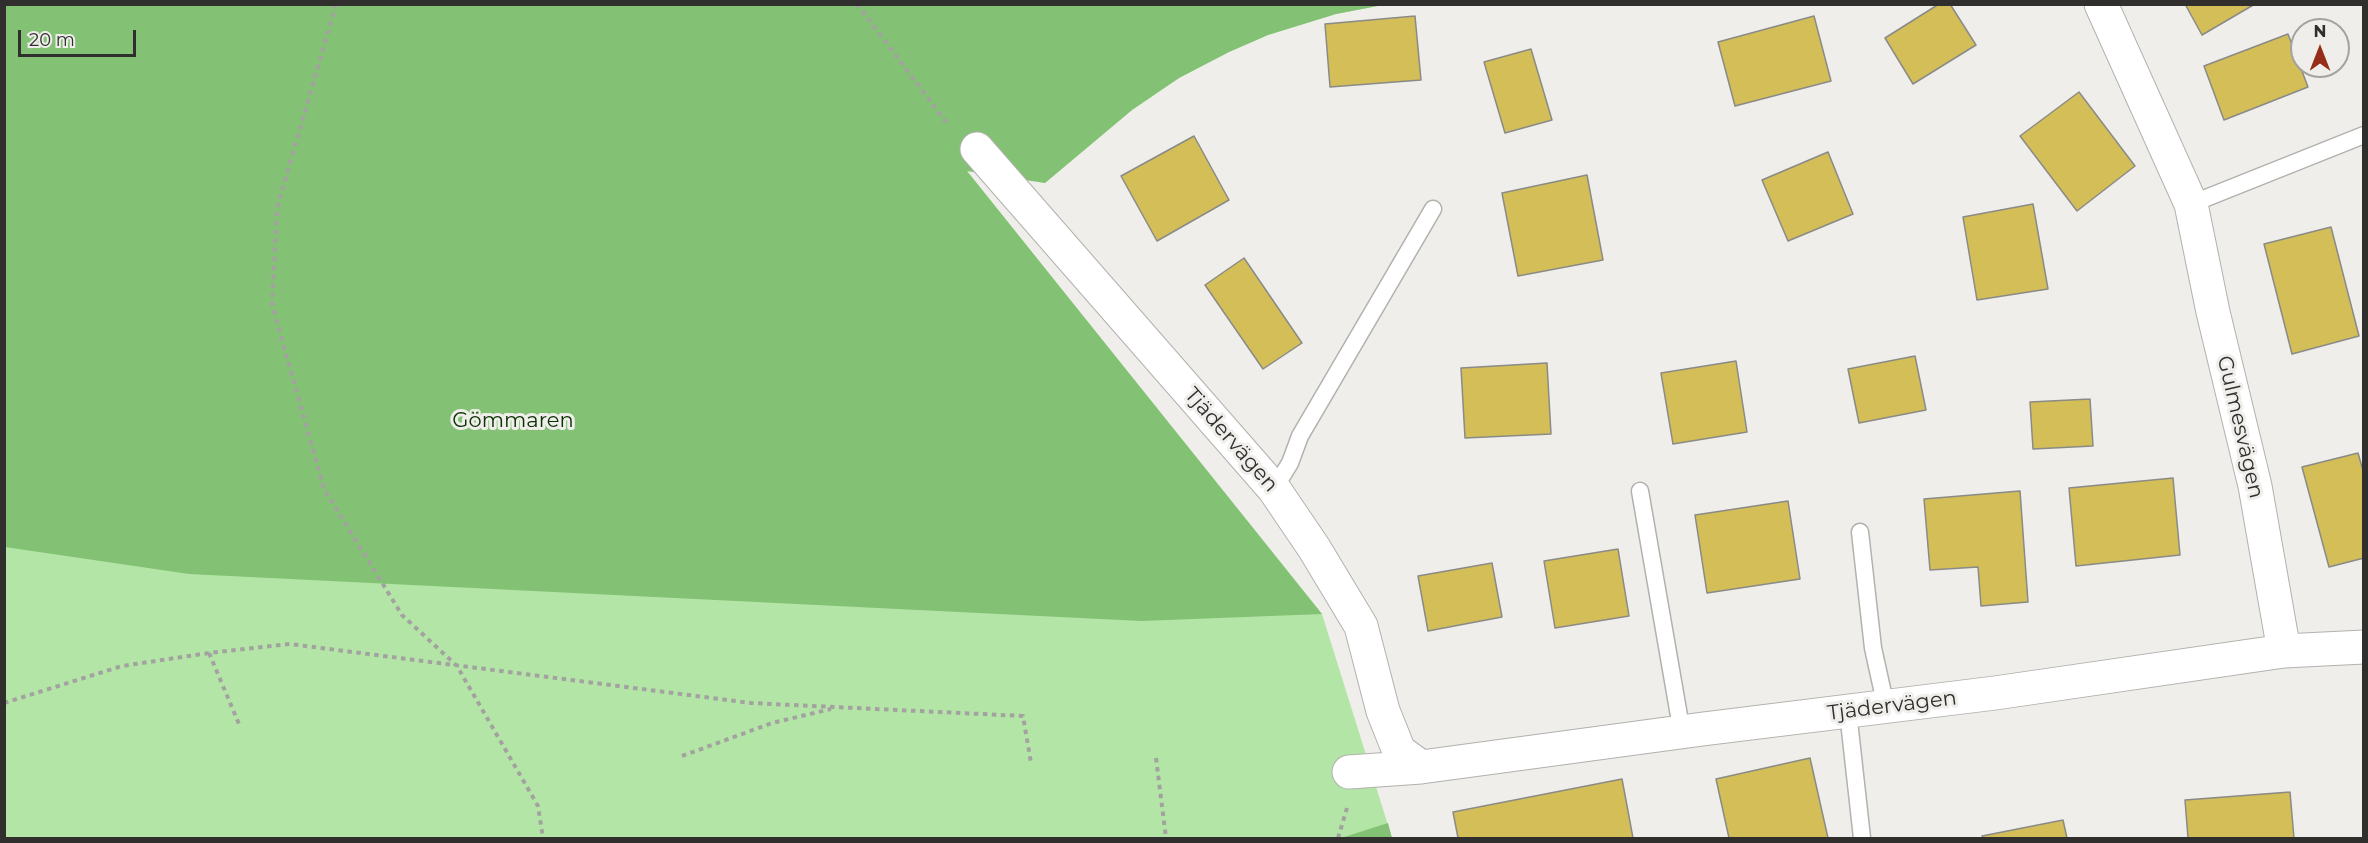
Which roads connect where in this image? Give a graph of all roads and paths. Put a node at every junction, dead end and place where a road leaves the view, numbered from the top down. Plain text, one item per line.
1 (336, 4) edge
2 (857, 4) edge
3 (2101, 4) edge
4 (2364, 135) edge
5 (977, 149) joint
6 (2191, 204) junction
7 (1433, 209) dead end
8 (1274, 489) junction
9 (1640, 491) dead end
10 (1860, 532) dead end
11 (2364, 647) edge
12 (2284, 651) junction
13 (209, 653) junction
14 (457, 666) junction
15 (4, 703) edge
16 (1886, 707) junction
17 (837, 708) junction
18 (1848, 712) junction
19 (239, 724) dead end
20 (1682, 733) junction
21 (682, 756) dead end
22 (1156, 758) dead end
23 (1031, 763) dead end
24 (1421, 767) junction
25 (1349, 772) dead end
26 (543, 838) edge
27 (1166, 838) edge
28 (1862, 838) edge

1 - 14 path
2 - 5 path
3 - 6 street, Gulmesvägen
4 - 6 lane
5 - 8 street, Tjädervägen
6 - 12 street, Gulmesvägen
7 - 8 lane
8 - 24 street, Tjädervägen
9 - 20 lane
10 - 16 lane
11 - 12 street, Tjädervägen
12 - 16 street, Tjädervägen
13 - 14 path
13 - 15 path
13 - 19 path
14 - 17 path
14 - 26 path
16 - 18 street, Tjädervägen
17 - 21 path
17 - 23 path
18 - 20 street, Tjädervägen
18 - 28 lane
20 - 24 street, Tjädervägen
22 - 27 path
24 - 25 street, Tjädervägen

